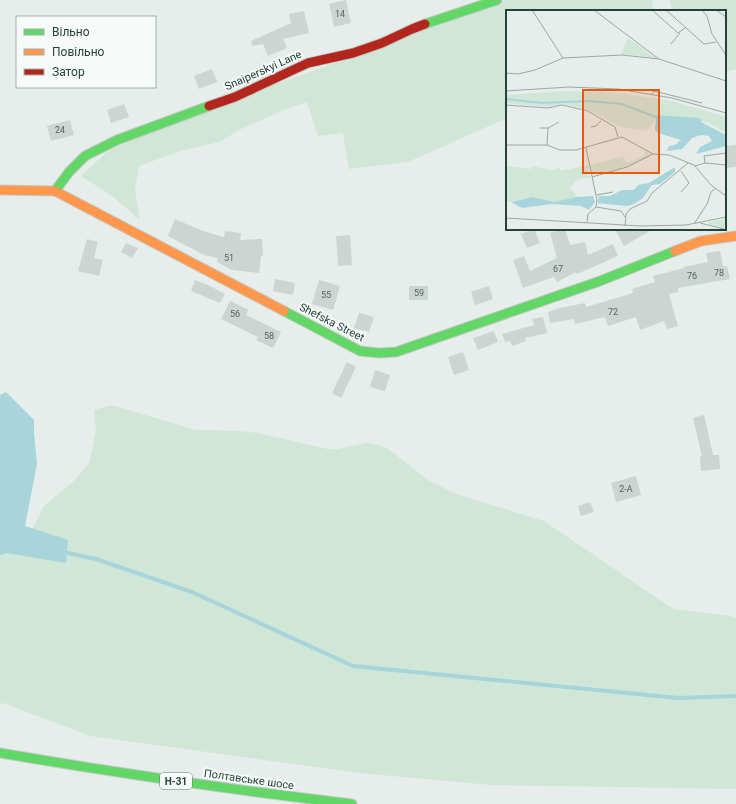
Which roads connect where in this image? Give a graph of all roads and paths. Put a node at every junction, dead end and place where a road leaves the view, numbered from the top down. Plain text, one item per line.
1 (497, 0) edge
2 (0, 190) edge
3 (55, 191) junction
4 (736, 236) edge
5 (0, 753) edge
6 (352, 804) edge

1 - 3 street, Snaiperskyi Lane
2 - 3 street, Shefska Street
3 - 4 street, Shefska Street
5 - 6 street, Полтавське шосе / Н-31

